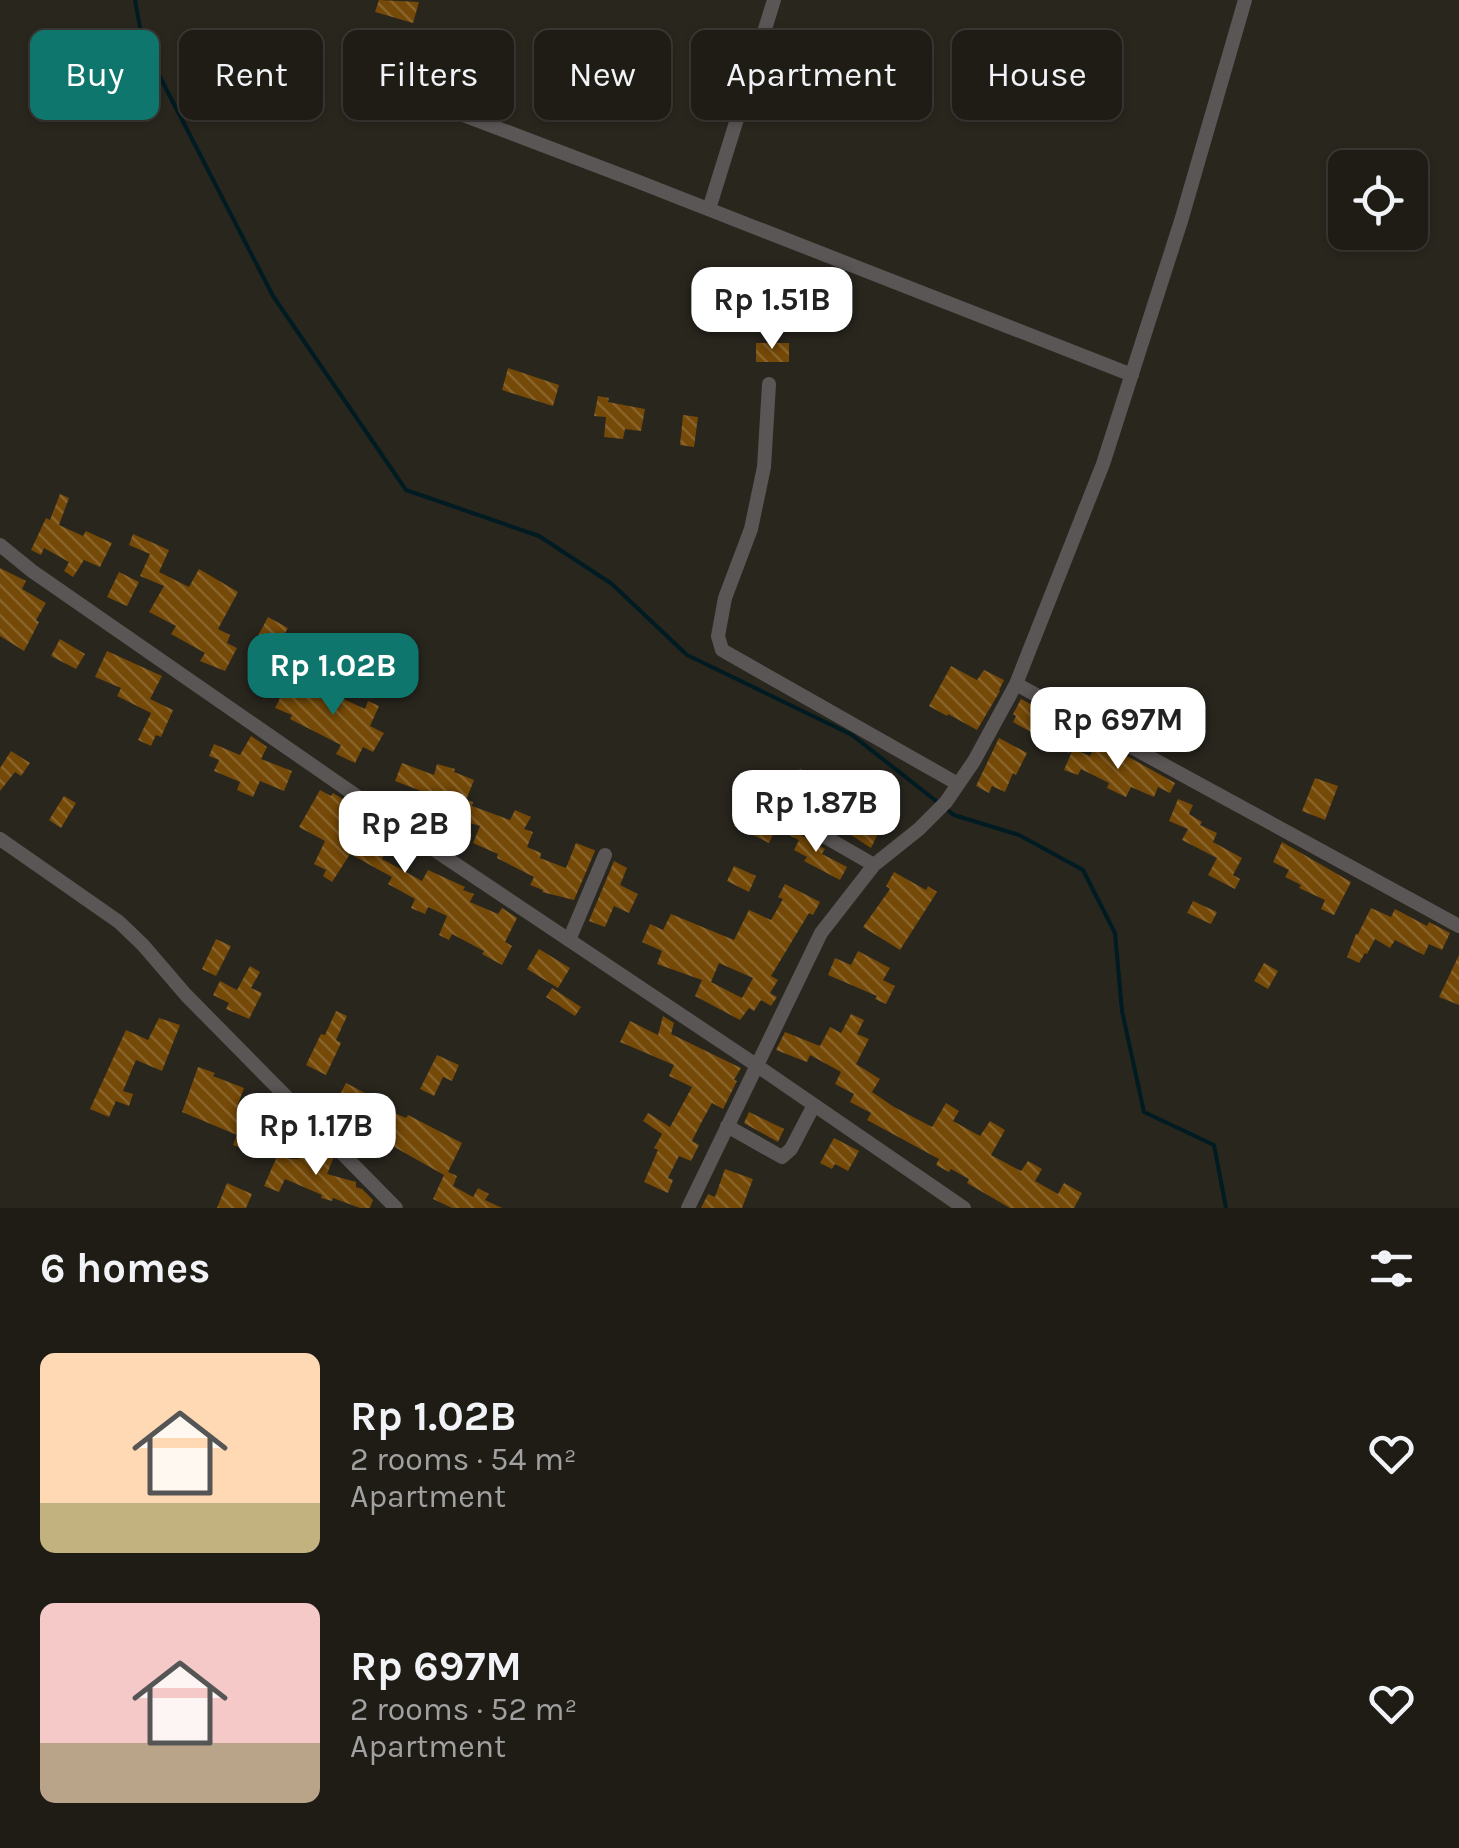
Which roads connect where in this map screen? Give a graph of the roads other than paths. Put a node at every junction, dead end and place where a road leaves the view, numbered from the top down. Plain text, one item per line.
1 (774, 0) edge
2 (1246, 0) edge
3 (475, 120) edge
4 (709, 209) junction
5 (1132, 375) junction
6 (769, 384) dead end
7 (0, 546) edge
8 (1016, 684) junction
9 (958, 784) junction
10 (770, 805) dead end
11 (0, 838) edge
12 (605, 855) dead end
13 (874, 865) junction
14 (1459, 926) edge
15 (570, 940) junction
16 (756, 1065) junction
17 (814, 1105) junction
18 (727, 1126) junction
19 (396, 1208) edge
20 (688, 1208) edge
21 (964, 1208) edge

1 - 4 street
2 - 5 street
3 - 4 street
4 - 5 street
5 - 8 street
6 - 9 street
7 - 15 street
8 - 9 street
8 - 14 street
9 - 13 street
10 - 13 street
11 - 19 street
12 - 15 street
13 - 16 street
15 - 16 street
16 - 17 street
16 - 18 street
17 - 18 street
17 - 21 street
18 - 20 street

